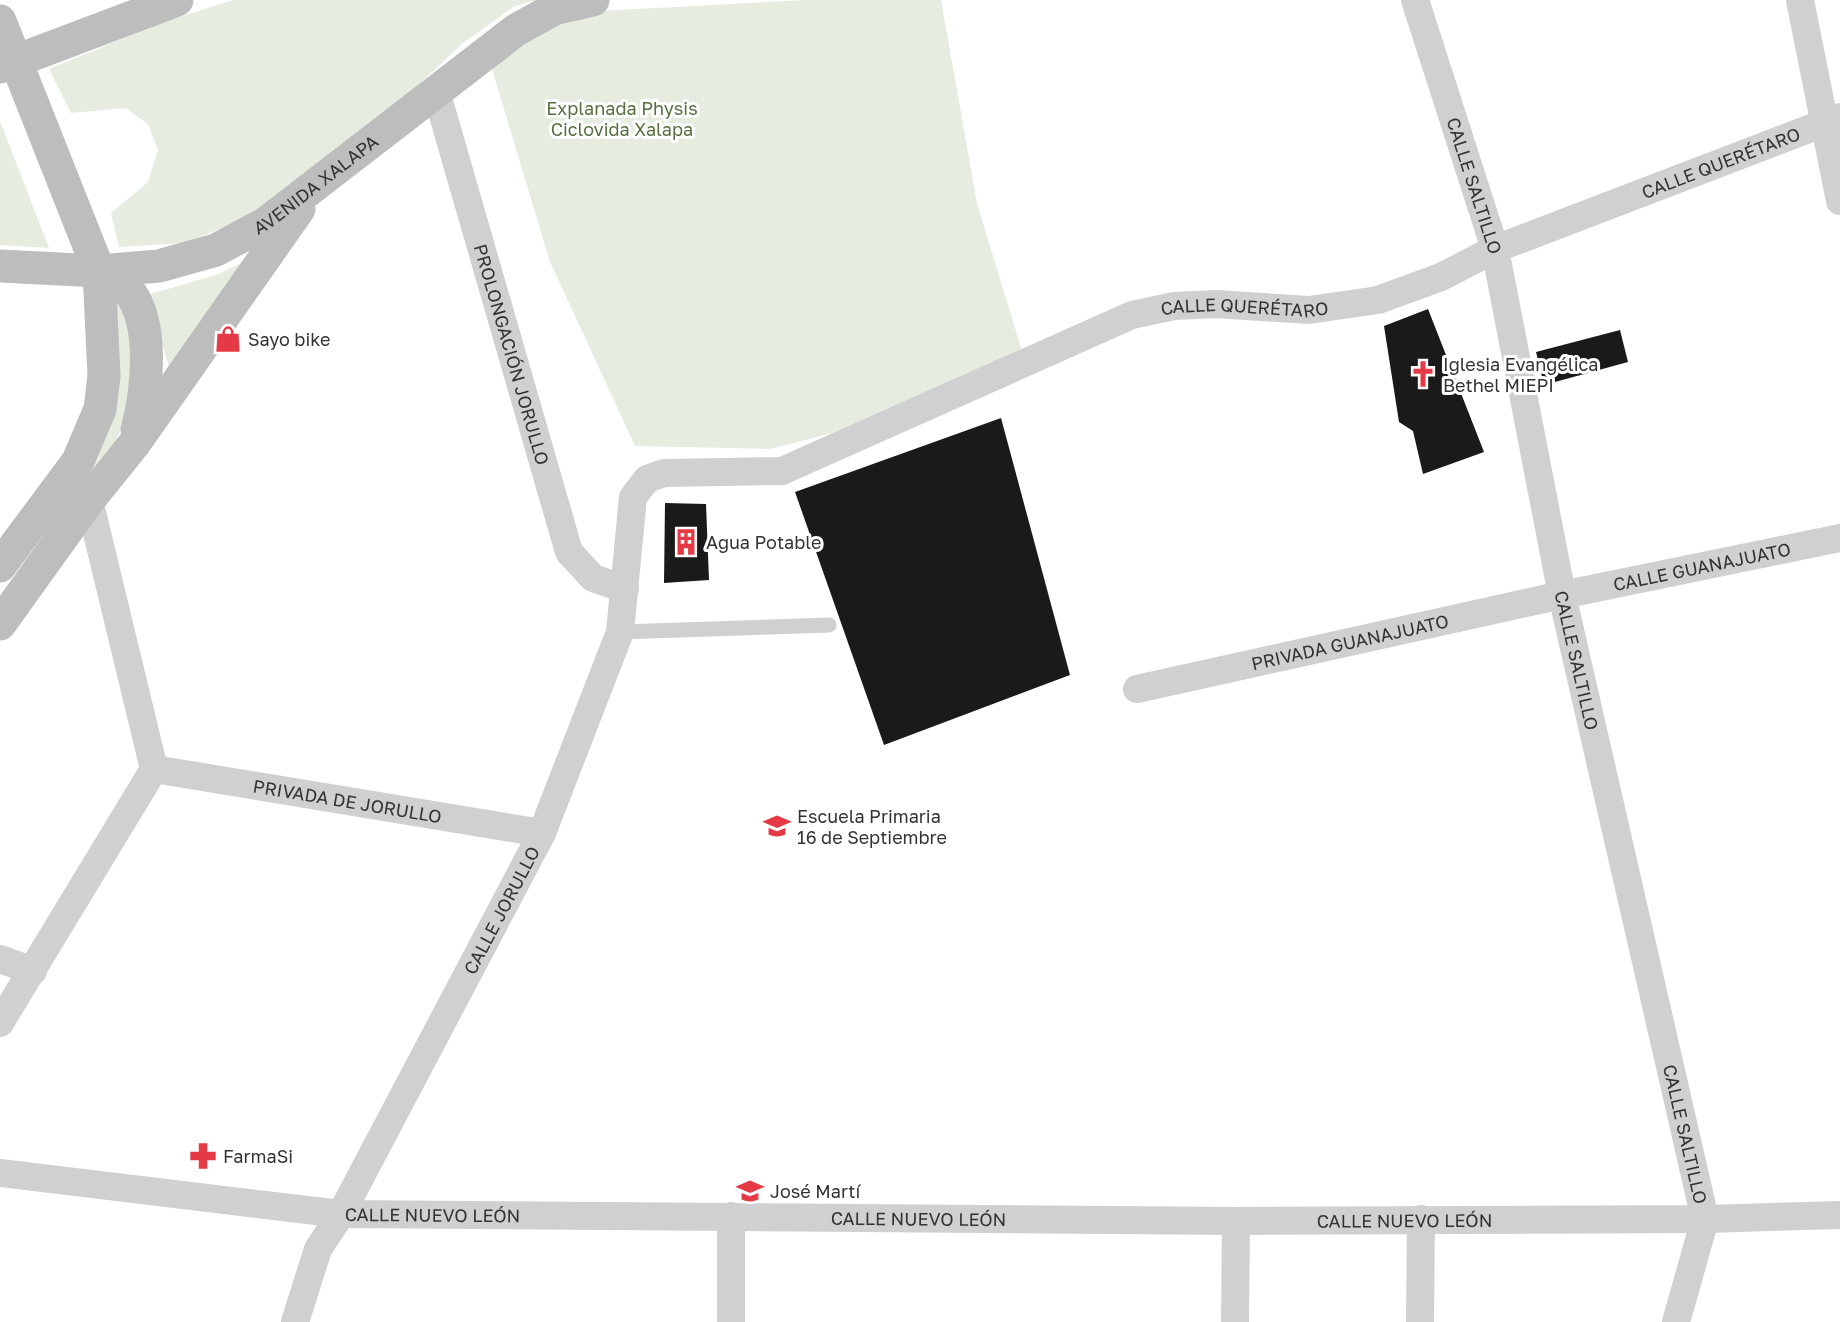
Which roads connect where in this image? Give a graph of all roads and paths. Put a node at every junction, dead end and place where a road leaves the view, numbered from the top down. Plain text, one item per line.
1 (177, 0) edge
2 (593, 0) edge
3 (1415, 0) edge
4 (1800, 0) edge
5 (0, 21) edge
6 (8, 63) edge
7 (436, 91) junction
8 (1833, 120) edge
9 (319, 180) junction
10 (1840, 201) edge
11 (1495, 249) junction
12 (0, 266) edge
13 (99, 271) junction
14 (134, 444) junction
15 (647, 479) joint
16 (89, 500) junction
17 (1840, 538) edge
18 (0, 566) edge
19 (626, 589) junction
20 (1562, 595) junction
21 (0, 624) edge
22 (829, 625) dead end
23 (620, 632) junction
24 (1137, 690) dead end
25 (154, 769) junction
26 (542, 833) junction
27 (0, 959) edge
28 (33, 970) junction
29 (0, 1023) edge
30 (0, 1173) edge
31 (341, 1214) junction
32 (1840, 1215) edge
33 (732, 1216) junction
34 (1421, 1219) junction
35 (1705, 1219) junction
36 (1236, 1221) junction
37 (295, 1322) edge
38 (731, 1322) edge
39 (1235, 1322) edge
40 (1420, 1322) edge
41 (1676, 1322) edge

1 - 6 main road
2 - 7 main road, AVENIDA XALAPA
3 - 11 street, CALLE SALTILLO
4 - 8 street
5 - 6 main road
6 - 13 main road
7 - 9 main road, AVENIDA XALAPA
7 - 19 street, PROLONGACIÓN JORULLO
8 - 10 street
8 - 11 street, CALLE QUERÉTARO
9 - 13 main road, AVENIDA XALAPA
9 - 14 main road
11 - 15 street, CALLE QUERÉTARO
11 - 20 street, CALLE SALTILLO
12 - 13 main road, AVENIDA XALAPA
13 - 14 main road
13 - 18 main road
14 - 16 main road
15 - 19 street, CALLE JORULLO
16 - 21 main road
16 - 25 street
17 - 20 street, CALLE GUANAJUATO
19 - 23 street, CALLE JORULLO
20 - 24 street, PRIVADA GUANAJUATO
20 - 35 street, CALLE SALTILLO
22 - 23 lane
23 - 26 street, CALLE JORULLO
25 - 26 street, PRIVADA DE JORULLO
25 - 28 street
26 - 31 street, CALLE JORULLO
27 - 28 street
28 - 29 street
30 - 31 street, CALLE NUEVO LEÓN
31 - 33 street, CALLE NUEVO LEÓN
31 - 37 street, CALLE JORULLO
32 - 35 street, CALLE NUEVO LEÓN
33 - 36 street, CALLE NUEVO LEÓN
33 - 38 street
34 - 35 street, CALLE NUEVO LEÓN
34 - 36 street, CALLE NUEVO LEÓN
34 - 40 street
35 - 41 street, CALLE SALTILLO
36 - 39 street

